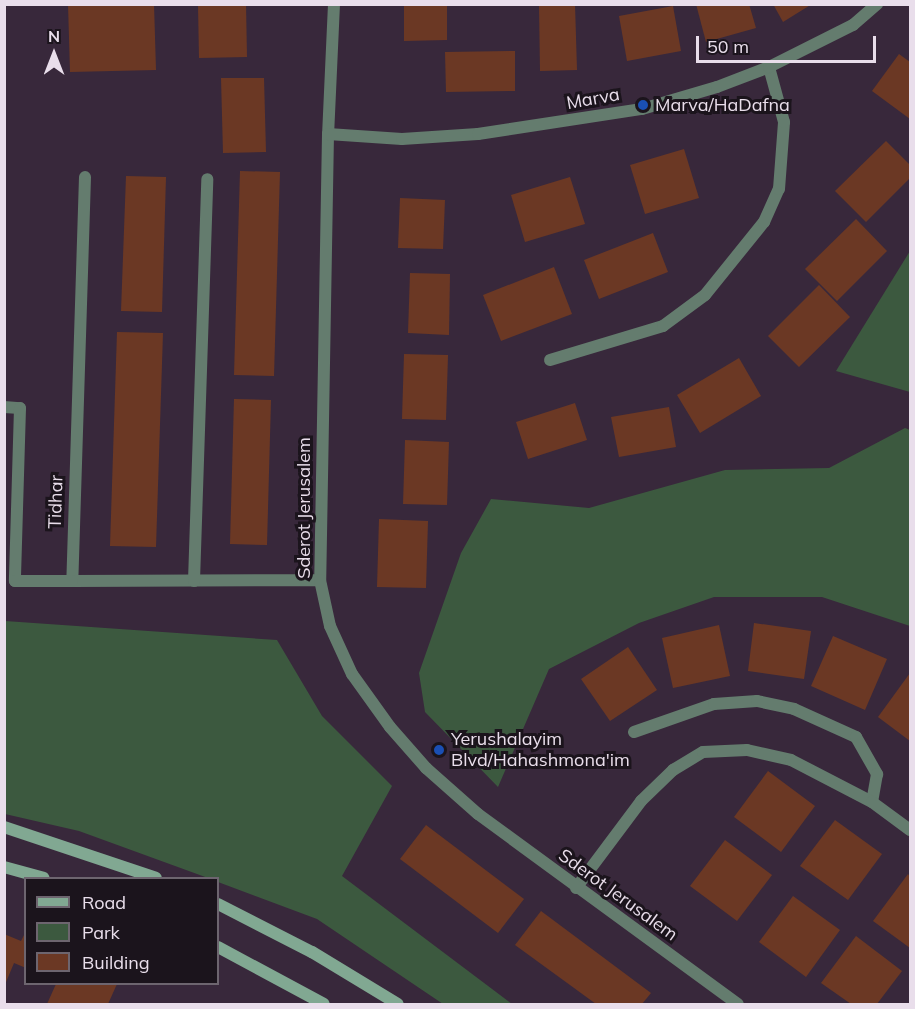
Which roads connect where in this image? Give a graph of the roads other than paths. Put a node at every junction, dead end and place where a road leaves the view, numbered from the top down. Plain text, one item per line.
1 (334, 4) edge
2 (877, 4) edge
3 (769, 67) junction
4 (328, 134) junction
5 (85, 177) dead end
6 (207, 179) dead end
7 (550, 360) dead end
8 (4, 406) edge
9 (320, 580) junction
10 (72, 581) junction
11 (194, 581) junction
12 (634, 732) dead end
13 (872, 802) junction
14 (4, 827) edge
15 (910, 830) edge
16 (4, 867) edge
17 (37, 877) edge
18 (150, 877) edge
19 (576, 888) junction
20 (219, 905) edge
21 (219, 948) edge
22 (324, 1005) edge
23 (398, 1005) edge
24 (738, 1005) edge

1 - 4 street, Sderot Jerusalem
2 - 3 street, Marva
3 - 4 street, Marva
3 - 7 street
4 - 9 street, Sderot Jerusalem
5 - 10 street, Tidhar
6 - 11 street
8 - 10 street
9 - 11 street
9 - 19 street, Sderot Jerusalem
10 - 11 street
12 - 13 street
13 - 15 street
13 - 19 street
14 - 18 main road
16 - 17 main road
19 - 24 street, Sderot Jerusalem
20 - 23 main road
21 - 22 main road

